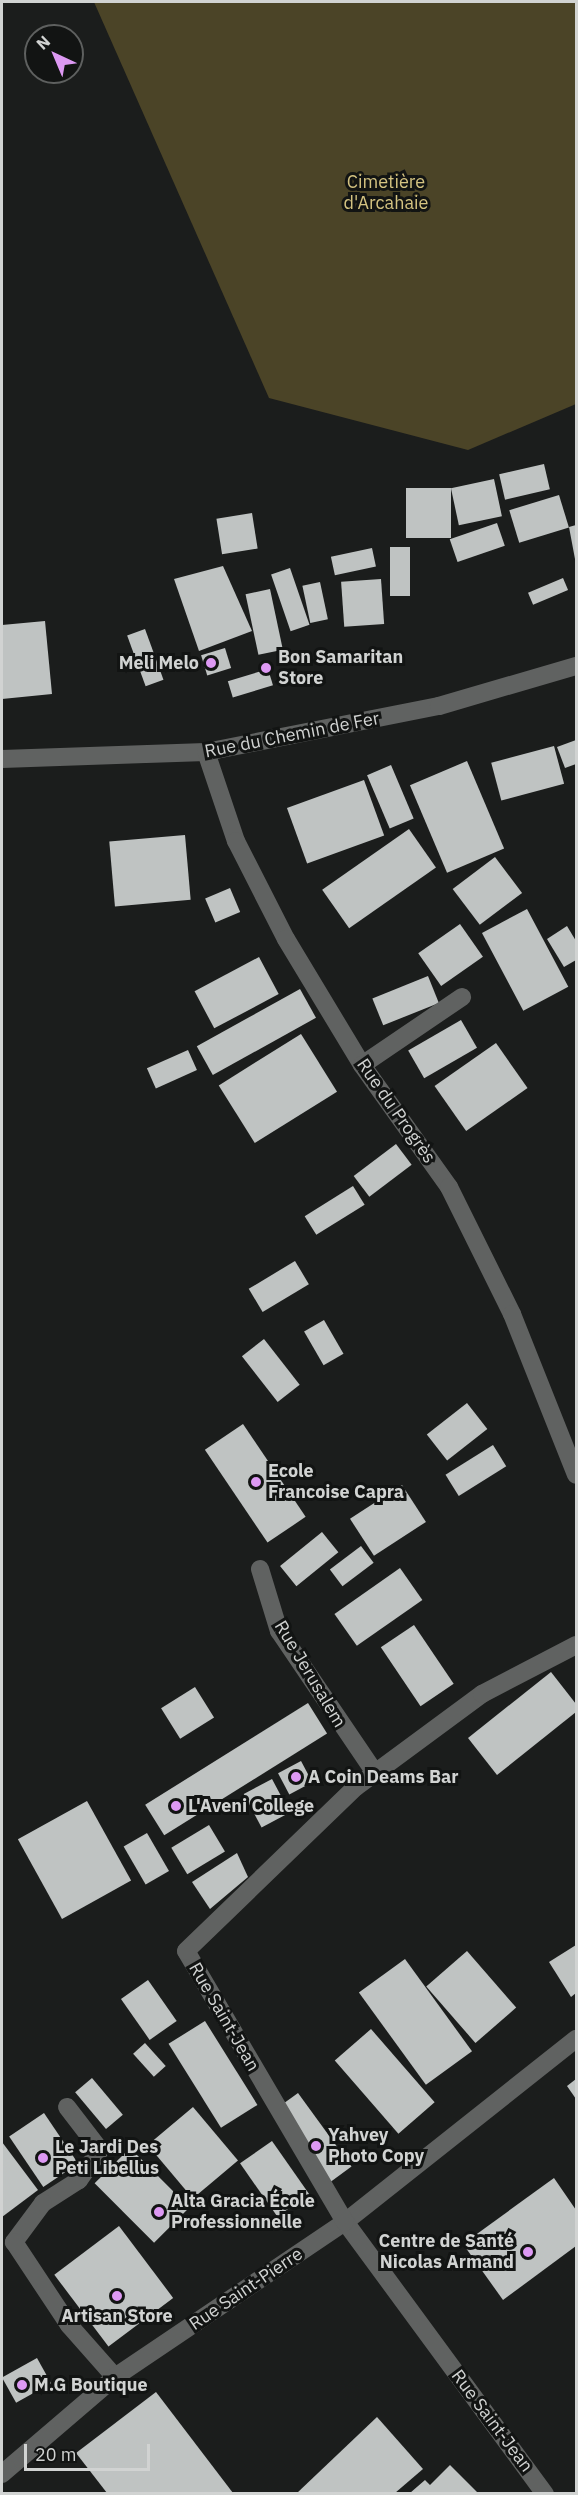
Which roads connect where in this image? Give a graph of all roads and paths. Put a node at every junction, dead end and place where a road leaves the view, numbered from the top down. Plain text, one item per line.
1 (576, 666) edge
2 (206, 752) junction
3 (2, 759) edge
4 (462, 997) dead end
5 (362, 1065) junction
6 (576, 1475) edge
7 (260, 1569) dead end
8 (576, 1645) edge
9 (375, 1773) junction
10 (576, 2039) edge
11 (67, 2107) dead end
12 (345, 2222) junction
13 (115, 2377) junction
14 (2, 2475) edge
15 (545, 2493) edge

1 - 2 street, Rue du Chemin de Fer
2 - 3 street, Rue du Chemin de Fer
2 - 5 street, Rue du Progrès
4 - 5 street
5 - 6 street, Rue du Progrès
7 - 9 street, Rue Jerusalem
8 - 9 street, Rue Saint-Jean
9 - 12 street, Rue Saint-Jean
10 - 12 street, Rue Saint-Pierre
11 - 13 street
12 - 13 street, Rue Saint-Pierre
12 - 15 street, Rue Saint-Jean
13 - 14 street, Rue Saint-Pierre

